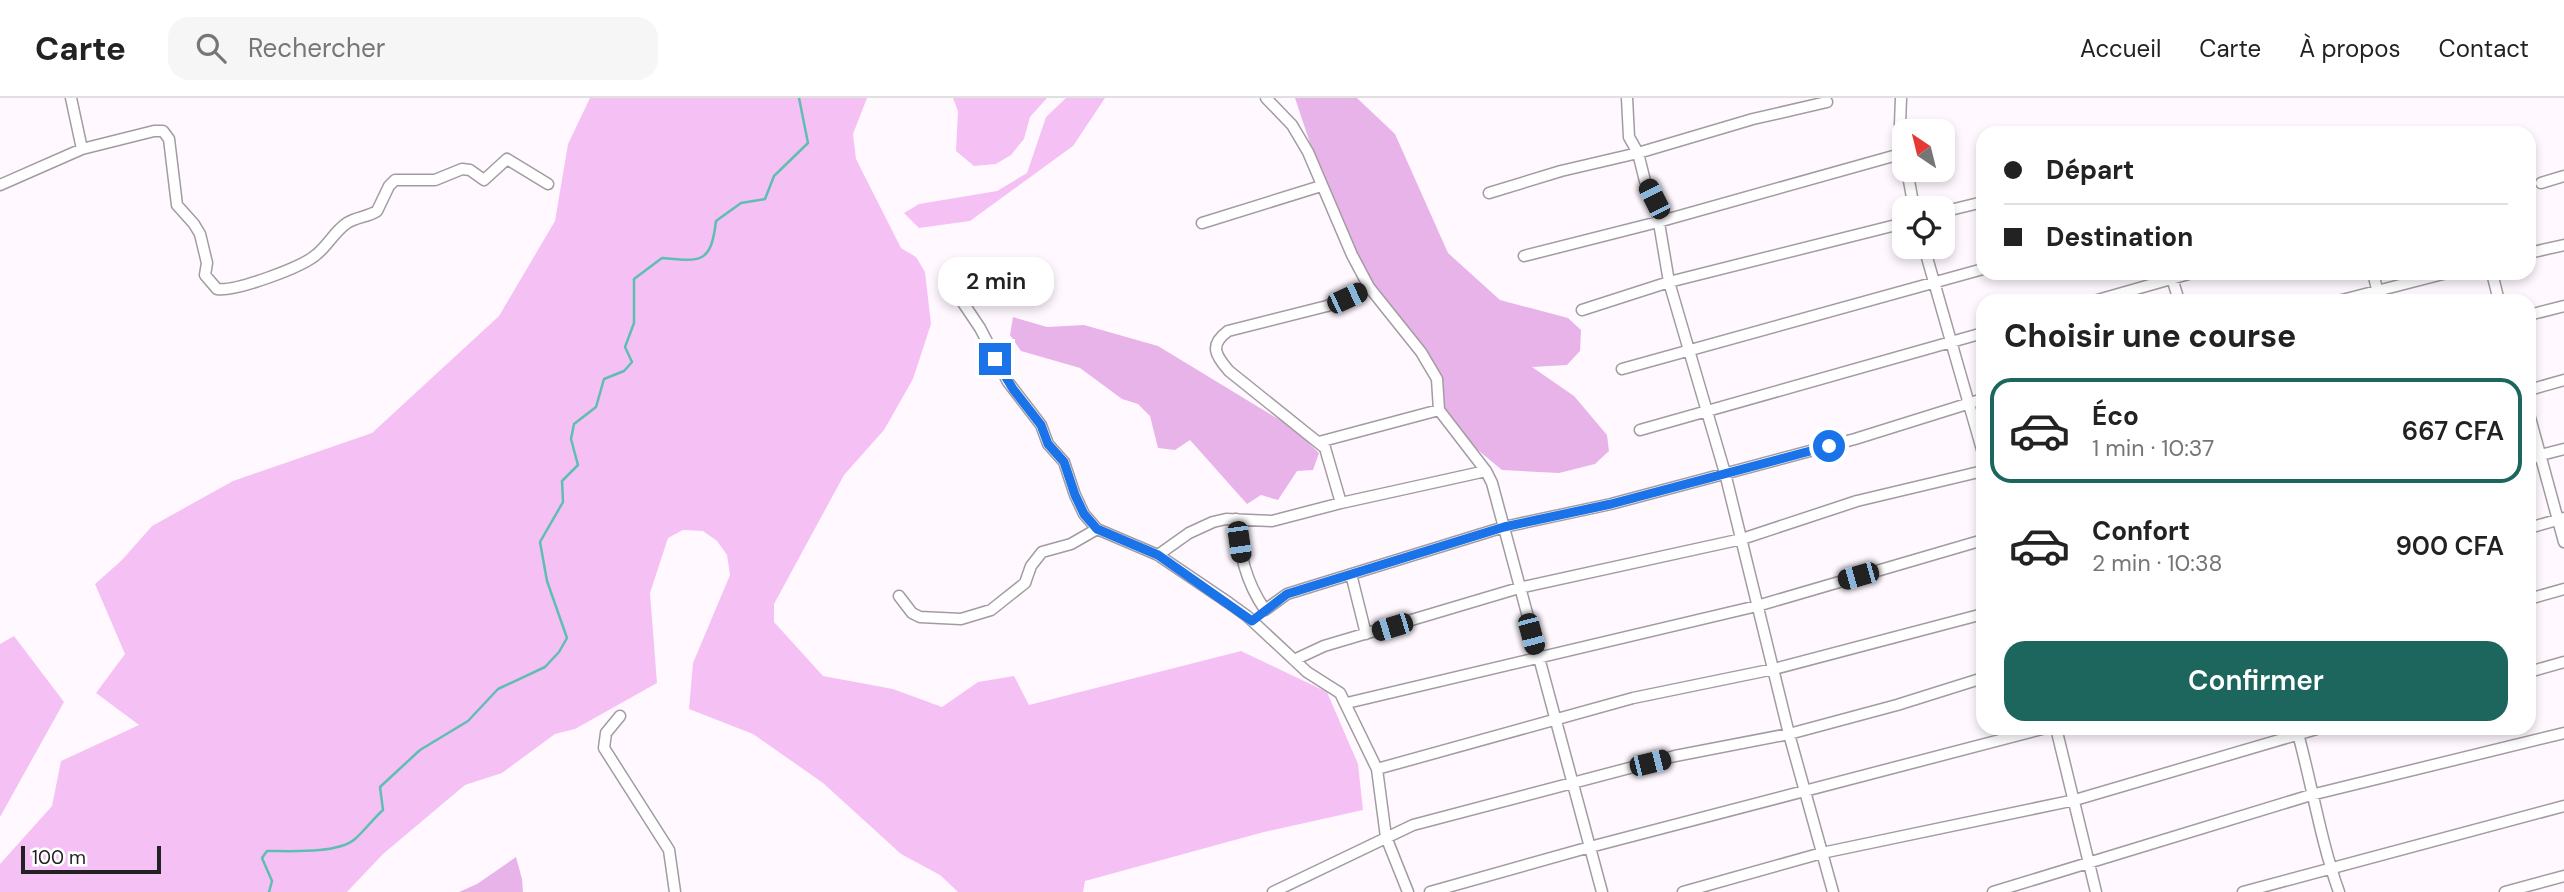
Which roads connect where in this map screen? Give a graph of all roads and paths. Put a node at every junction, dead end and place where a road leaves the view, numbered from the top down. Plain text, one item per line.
1 (71, 98) edge
2 (1266, 98) edge
3 (1627, 98) edge
4 (1901, 98) edge
5 (1827, 102) dead end
6 (1900, 119) edge
7 (82, 149) junction
8 (1638, 153) junction
9 (1892, 155) edge
10 (2564, 176) edge
11 (0, 183) edge
12 (2541, 183) dead end
13 (548, 184) dead end
14 (1321, 186) junction
15 (1489, 193) dead end
16 (1976, 204) edge
17 (1955, 209) edge
18 (1658, 222) junction
19 (1202, 223) dead end
20 (1892, 226) edge
21 (2564, 245) edge
22 (2536, 251) edge
23 (1524, 256) dead end
24 (1928, 259) edge
25 (1976, 271) edge
26 (945, 276) dead end
27 (2165, 280) edge
28 (2426, 280) edge
29 (1669, 282) junction
30 (1935, 282) junction
31 (1369, 288) junction
32 (2118, 294) edge
33 (2385, 294) edge
34 (2564, 306) edge
35 (1583, 310) dead end
36 (2536, 313) edge
37 (1976, 335) edge
38 (1951, 342) junction
39 (1689, 352) junction
40 (1622, 369) dead end
41 (2564, 380) edge
42 (2536, 388) edge
43 (1976, 402) edge
44 (1969, 403) junction
45 (1439, 410) junction
46 (1707, 410) junction
47 (1976, 428) edge
48 (1640, 430) dead end
49 (2536, 440) edge
50 (1319, 442) junction
51 (2564, 449) edge
52 (2540, 455) junction
53 (2536, 456) edge
54 (1486, 471) junction
55 (1725, 473) junction
56 (1976, 473) edge
57 (1341, 503) junction
58 (1236, 519) junction
59 (2560, 519) edge
60 (2536, 526) edge
61 (1504, 527) junction
62 (1097, 529) junction
63 (1742, 539) junction
64 (1976, 542) edge
65 (2564, 542) edge
66 (1158, 555) junction
67 (1351, 574) junction
68 (1519, 588) junction
69 (2564, 589) edge
70 (899, 596) dead end
71 (2536, 597) edge
72 (1757, 606) junction
73 (1265, 610) junction
74 (1976, 616) edge
75 (1252, 621) junction
76 (1366, 634) junction
77 (1538, 656) junction
78 (1294, 660) junction
79 (2564, 662) edge
80 (1774, 669) junction
81 (2536, 670) edge
82 (1976, 680) edge
83 (1346, 703) junction
84 (620, 716) dead end
85 (1555, 719) junction
86 (2564, 733) edge
87 (1789, 734) junction
88 (2020, 735) edge
89 (2058, 735) edge
90 (2284, 735) edge
91 (2298, 735) edge
92 (1377, 769) junction
93 (1572, 783) junction
94 (1805, 792) junction
95 (2311, 795) junction
96 (2075, 800) junction
97 (2564, 806) edge
98 (1386, 837) junction
99 (1590, 847) junction
100 (1822, 853) junction
101 (2088, 863) junction
102 (2330, 867) junction
103 (2564, 876) edge
104 (675, 892) edge
105 (1273, 892) edge
106 (1408, 892) edge
107 (1430, 892) edge
108 (1602, 892) edge
109 (1683, 892) edge
110 (1833, 892) edge
111 (1993, 892) edge
112 (2096, 892) edge
113 (2243, 892) edge
114 (2339, 892) edge
115 (2505, 892) edge

1 - 7 street
2 - 14 street
3 - 8 street
4 - 6 street
5 - 8 street
7 - 11 street
7 - 13 street
8 - 15 street
8 - 18 street
9 - 18 street
10 - 12 street
14 - 19 street
14 - 31 street
16 - 17 street
18 - 23 street
18 - 29 street
20 - 29 street
21 - 22 street
24 - 30 street
25 - 30 street
26 - 62 street
27 - 32 street
28 - 33 street
29 - 35 street
29 - 39 street
30 - 38 street
30 - 39 street
31 - 45 street
31 - 50 street
34 - 36 street
37 - 38 street
38 - 44 street
38 - 46 street
39 - 40 street
39 - 46 street
41 - 42 street
43 - 44 street
44 - 47 street
44 - 55 street
45 - 50 street
45 - 54 street
46 - 48 street
46 - 55 street
49 - 52 street
50 - 57 street
51 - 52 street
52 - 53 street
52 - 59 street
54 - 57 street
54 - 61 street
55 - 61 street
55 - 63 street
56 - 63 street
57 - 58 street
58 - 66 street
58 - 73 street
59 - 60 street
59 - 65 street
61 - 67 street
61 - 68 street
62 - 66 street
62 - 70 street
63 - 68 street
63 - 72 street
64 - 72 street
66 - 75 street
67 - 73 street
67 - 76 street
68 - 76 street
68 - 77 street
69 - 71 street
72 - 77 street
72 - 80 street
73 - 75 street
74 - 80 street
75 - 78 street
76 - 78 street
77 - 83 street
77 - 85 street
78 - 83 street
79 - 81 street
80 - 85 street
80 - 87 street
82 - 87 street
83 - 92 street
84 - 104 street
85 - 92 street
85 - 93 street
86 - 95 street
87 - 93 street
87 - 94 street
88 - 94 street
89 - 96 street
90 - 96 street
91 - 95 street
92 - 98 street
93 - 98 street
93 - 99 street
94 - 99 street
94 - 100 street
95 - 101 street
95 - 102 street
96 - 100 street
96 - 101 street
97 - 102 street
98 - 105 street
98 - 106 street
99 - 107 street
99 - 108 street
100 - 109 street
100 - 110 street
101 - 111 street
101 - 112 street
102 - 113 street
102 - 114 street
103 - 115 street

